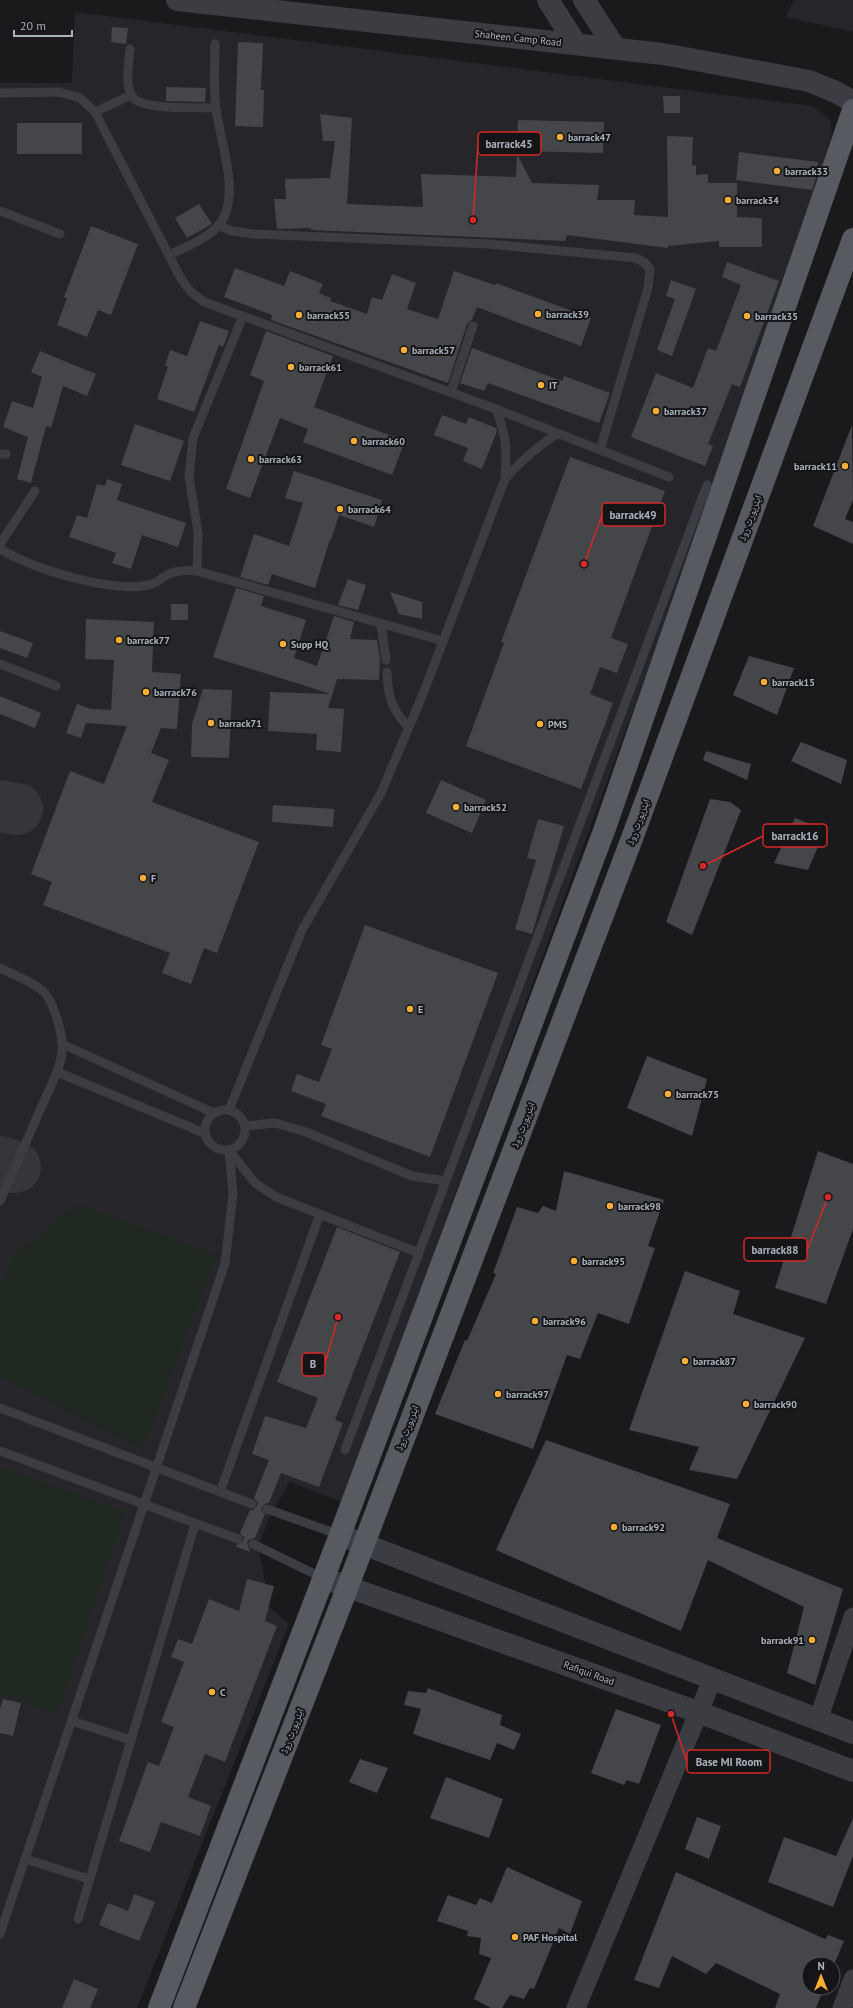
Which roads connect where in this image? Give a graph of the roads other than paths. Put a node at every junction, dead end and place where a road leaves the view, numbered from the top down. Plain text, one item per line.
1 (177, 0) edge
2 (548, 0) edge
3 (584, 0) edge
4 (215, 44) dead end
5 (576, 44) junction
6 (130, 49) dead end
7 (616, 49) junction
8 (0, 93) edge
9 (131, 94) junction
10 (853, 102) edge
11 (215, 108) junction
12 (853, 110) edge
13 (95, 112) junction
14 (0, 211) edge
15 (218, 226) junction
16 (60, 234) dead end
17 (853, 239) edge
18 (169, 255) junction
19 (244, 316) junction
20 (473, 326) dead end
21 (451, 392) junction
22 (496, 409) junction
23 (557, 434) junction
24 (600, 450) junction
25 (669, 477) dead end
26 (505, 479) junction
27 (706, 485) dead end
28 (36, 491) dead end
29 (0, 544) edge
30 (0, 549) edge
31 (197, 571) junction
32 (381, 624) junction
33 (443, 641) junction
34 (386, 660) dead end
35 (0, 664) edge
36 (387, 672) dead end
37 (56, 686) dead end
38 (408, 727) junction
39 (0, 968) edge
40 (62, 1044) junction
41 (57, 1072) junction
42 (229, 1110) junction
43 (214, 1113) junction
44 (245, 1126) junction
45 (204, 1134) junction
46 (228, 1150) junction
47 (445, 1181) junction
48 (0, 1201) edge
49 (320, 1214) junction
50 (419, 1253) junction
51 (0, 1408) edge
52 (344, 1450) dead end
53 (0, 1451) edge
54 (156, 1469) junction
55 (220, 1492) junction
56 (144, 1504) junction
57 (252, 1504) dead end
58 (267, 1509) dead end
59 (195, 1524) junction
60 (340, 1535) junction
61 (238, 1539) dead end
62 (253, 1544) dead end
63 (363, 1545) junction
64 (323, 1578) junction
65 (348, 1586) junction
66 (853, 1617) edge
67 (712, 1680) junction
68 (698, 1712) junction
69 (818, 1720) junction
70 (72, 1721) junction
71 (853, 1733) edge
72 (131, 1740) junction
73 (853, 1771) edge
74 (25, 1860) junction
75 (90, 1879) junction
76 (78, 1919) dead end
77 (0, 1934) edge
78 (853, 1979) edge
79 (159, 2008) edge
80 (184, 2008) edge
81 (576, 2008) edge
82 (842, 2008) edge

1 - 5 street, Shaheen Camp Road
2 - 5 street
3 - 7 street
4 - 11 lane
5 - 7 street, Shaheen Camp Road
6 - 9 lane
7 - 10 street, Shaheen Camp Road
8 - 13 lane
9 - 11 lane
9 - 13 lane
11 - 15 lane
12 - 60 main road
13 - 18 lane
14 - 16 lane
15 - 18 lane
15 - 24 lane
17 - 63 main road, ایئرپورٹ روڈ
18 - 19 lane
19 - 21 lane
19 - 31 lane
20 - 21 lane
21 - 22 lane
22 - 23 lane
22 - 26 lane
23 - 24 lane
23 - 26 lane
24 - 25 lane
26 - 33 lane
27 - 47 lane
28 - 29 lane
30 - 31 lane
31 - 32 lane
32 - 33 lane
32 - 34 lane
33 - 38 lane
35 - 37 lane
36 - 38 lane
38 - 42 lane
39 - 40 lane
40 - 41 lane
40 - 43 lane
41 - 45 lane
41 - 48 lane
42 - 43 lane
42 - 44 lane
43 - 45 lane
44 - 46 lane
44 - 47 lane
45 - 46 lane
46 - 49 lane
46 - 54 lane
47 - 50 lane
49 - 50 lane
49 - 55 lane
50 - 52 lane
51 - 54 lane
53 - 56 lane
54 - 55 lane
54 - 56 lane
55 - 57 lane
56 - 59 lane
56 - 70 lane
58 - 60 lane
59 - 61 lane
59 - 72 lane
60 - 63 street
60 - 64 main road
62 - 64 lane
63 - 65 main road, ایئرپورٹ روڈ
63 - 67 street
64 - 65 street, Rafiqui Road
64 - 79 main road
65 - 68 street, Rafiqui Road
65 - 80 main road, ایئرپورٹ روڈ
66 - 69 street
67 - 68 street
67 - 69 street
68 - 73 street, Rafiqui Road
68 - 81 street
69 - 71 street
70 - 72 lane
70 - 74 lane
72 - 75 lane
74 - 75 lane
74 - 77 lane
75 - 76 lane
78 - 82 street

